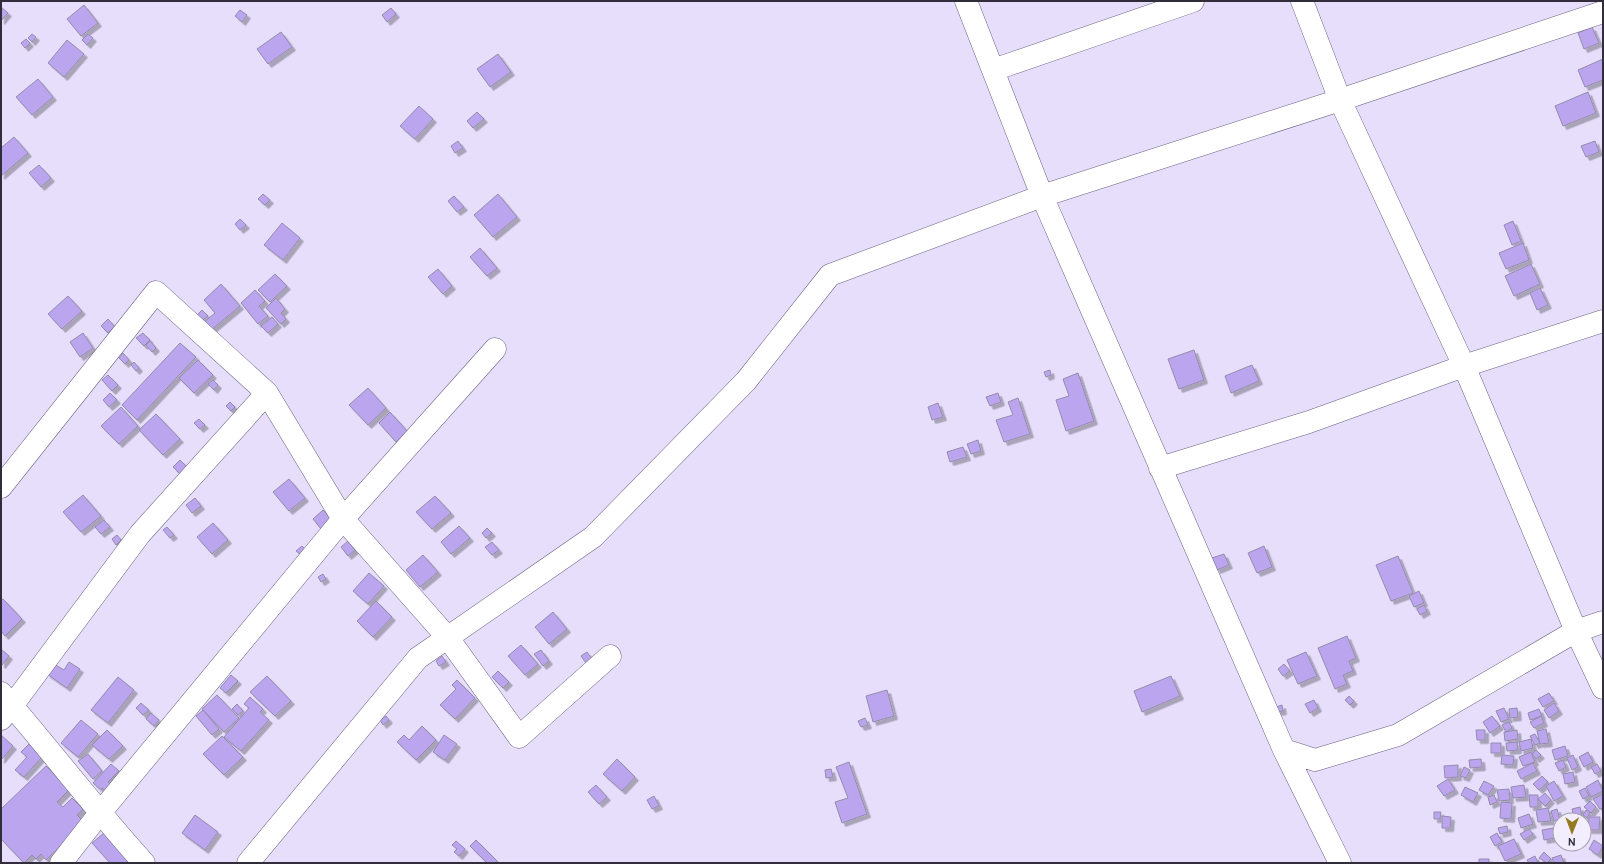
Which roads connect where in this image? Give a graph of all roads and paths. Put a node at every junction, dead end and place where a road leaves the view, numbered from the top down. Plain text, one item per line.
1 (966, 1) edge
2 (1193, 1) edge
3 (1302, 1) edge
4 (1603, 12) edge
5 (993, 70) junction
6 (1340, 100) junction
7 (1042, 196) junction
8 (1603, 321) edge
9 (495, 349) dead end
10 (1464, 366) junction
11 (267, 393) junction
12 (1160, 468) junction
13 (1, 487) edge
14 (343, 519) junction
15 (1603, 622) edge
16 (1576, 631) junction
17 (448, 638) junction
18 (610, 656) dead end
19 (1603, 688) edge
20 (5, 706) edge
21 (1284, 750) junction
22 (100, 813) junction
23 (61, 863) edge
24 (144, 863) edge
25 (248, 863) edge
26 (1340, 863) edge

1 - 5 street
2 - 5 street
3 - 6 street
4 - 6 street
5 - 7 street
6 - 7 street
6 - 10 street
7 - 12 street
7 - 17 street
8 - 10 street
9 - 14 street
10 - 12 street
10 - 16 street
11 - 13 street
11 - 14 street
11 - 20 street
12 - 21 street
14 - 17 street
14 - 22 street
15 - 16 street
16 - 19 street
16 - 21 street
17 - 18 street
17 - 25 street
20 - 22 street
21 - 26 street
22 - 23 street
22 - 24 street

